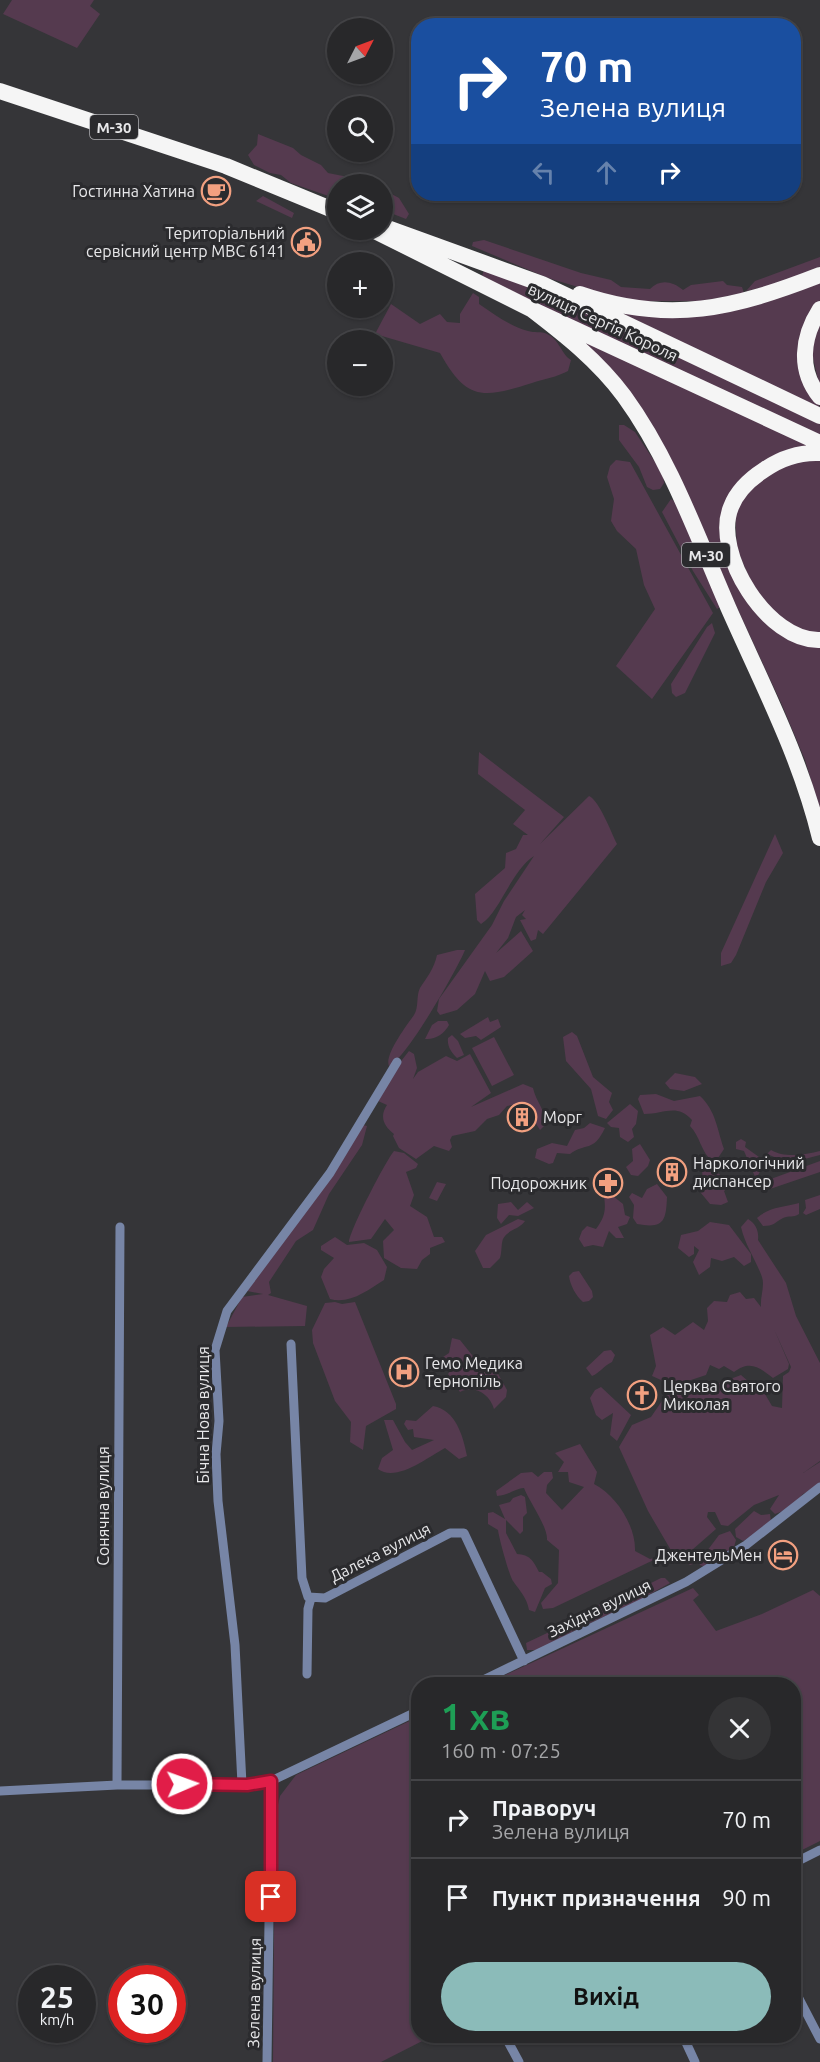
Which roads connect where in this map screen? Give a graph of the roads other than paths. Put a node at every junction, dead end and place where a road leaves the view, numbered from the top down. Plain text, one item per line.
1 (0, 92) edge
2 (327, 207) edge
3 (393, 230) edge
4 (389, 240) edge
5 (820, 275) edge
6 (542, 284) junction
7 (531, 309) junction
8 (820, 309) edge
9 (820, 397) edge
10 (820, 416) edge
11 (820, 443) edge
12 (820, 453) edge
13 (820, 640) edge
14 (820, 838) edge
15 (397, 1062) dead end
16 (120, 1227) dead end
17 (291, 1344) dead end
18 (820, 1487) edge
19 (311, 1598) junction
20 (524, 1661) junction
21 (306, 1674) dead end
22 (489, 1677) edge
23 (411, 1714) edge
24 (271, 1781) junction
25 (242, 1784) junction
26 (117, 1785) junction
27 (0, 1791) edge
28 (820, 1850) edge
29 (801, 1860) edge
30 (801, 2002) edge
31 (820, 2039) edge
32 (509, 2043) edge
33 (686, 2043) edge
34 (267, 2062) edge
35 (519, 2062) edge
36 (695, 2062) edge

1 - 2 highway, М-30
3 - 6 highway, вулиця Сергія Короля
4 - 7 highway, вулиця Сергія Короля / М-30
5 - 6 highway
6 - 7 highway
6 - 10 highway, вулиця Сергія Короля
7 - 11 highway, вулиця Сергія Короля
7 - 14 highway, М-30
8 - 9 highway
12 - 13 highway
15 - 25 street, Бічна Нова вулиця
16 - 26 street, Сонячна вулиця
17 - 19 street
18 - 20 street, Західна вулиця
19 - 20 street, Далека вулиця
19 - 21 street
20 - 22 street, Західна вулиця
23 - 24 street
24 - 25 street
24 - 34 street, Зелена вулиця
25 - 26 street
26 - 27 street
28 - 29 street
30 - 31 street
32 - 35 street
33 - 36 street

